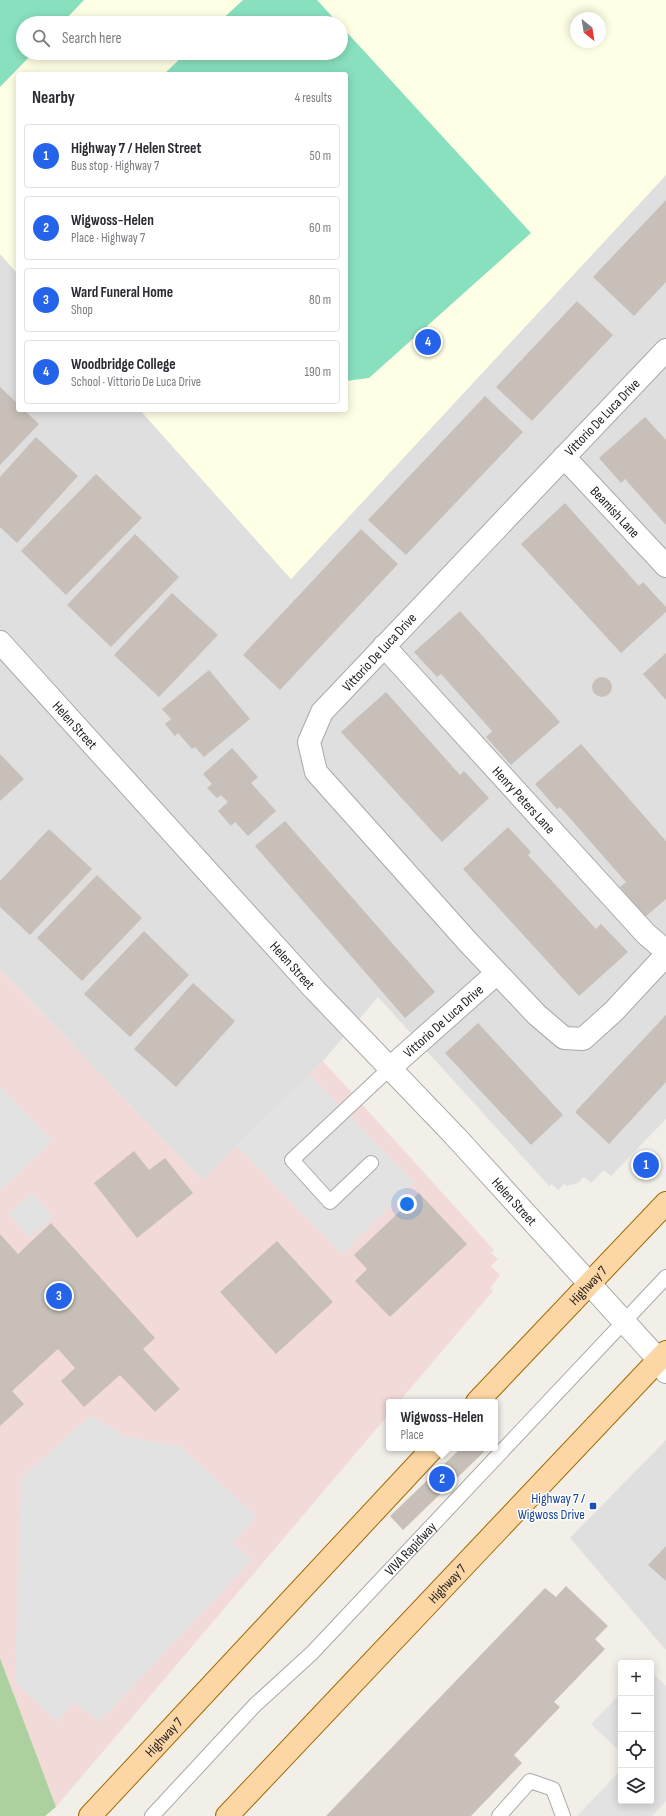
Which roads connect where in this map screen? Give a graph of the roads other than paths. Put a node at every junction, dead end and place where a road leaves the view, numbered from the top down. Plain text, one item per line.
1 (664, 357) edge
2 (564, 456) junction
3 (666, 566) edge
4 (0, 642) edge
5 (384, 646) junction
6 (666, 951) edge
7 (666, 954) edge
8 (497, 973) junction
9 (390, 1068) junction
10 (371, 1163) dead end
11 (666, 1203) edge
12 (666, 1277) edge
13 (590, 1283) junction
14 (624, 1321) junction
15 (664, 1362) edge
16 (480, 1399) edge
17 (430, 1451) edge
18 (90, 1816) edge
19 (152, 1816) edge
20 (227, 1816) edge
21 (499, 1816) edge
22 (564, 1816) edge

1 - 2 street, Vittorio De Luca Drive
2 - 3 street, Beamish Lane
2 - 5 street, Vittorio De Luca Drive
4 - 9 street, Helen Street
5 - 6 street, Henry Peters Lane
5 - 8 street, Vittorio De Luca Drive
7 - 8 street, Vittorio De Luca Drive
8 - 9 street, Vittorio De Luca Drive
9 - 10 lane
9 - 13 street, Helen Street
11 - 13 main road, Highway 7
12 - 14 lane, VIVA Rapidway
13 - 14 street, Helen Street
13 - 16 main road, Highway 7
14 - 15 street, Helen Street
14 - 19 lane, VIVA Rapidway
15 - 20 main road, Highway 7
17 - 18 main road, Highway 7
21 - 22 lane

